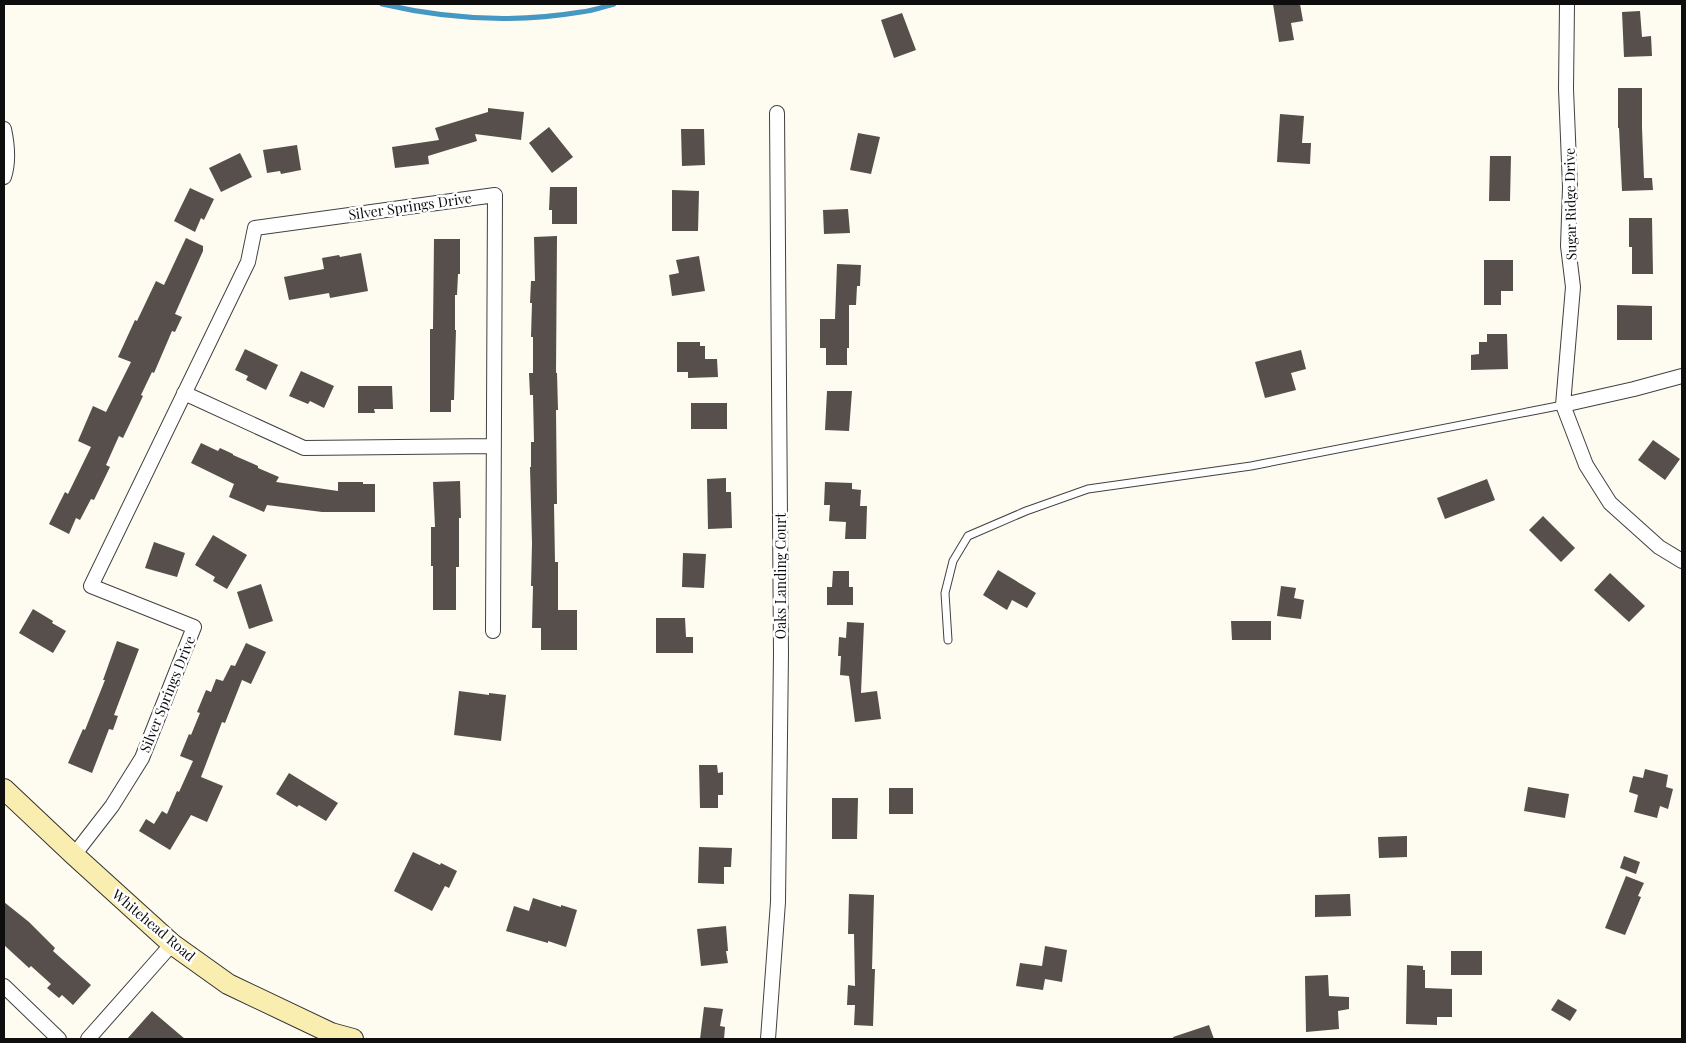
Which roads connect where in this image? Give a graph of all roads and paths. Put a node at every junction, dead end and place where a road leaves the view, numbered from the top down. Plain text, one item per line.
1 (1566, 4) edge
2 (777, 113) dead end
3 (4, 129) edge
4 (4, 177) edge
5 (1682, 376) edge
6 (184, 392) junction
7 (1563, 405) junction
8 (494, 446) junction
9 (1682, 561) edge
10 (494, 631) dead end
11 (948, 640) dead end
12 (4, 788) edge
13 (74, 855) junction
14 (172, 944) junction
15 (4, 986) edge
16 (59, 1039) edge
17 (88, 1039) edge
18 (353, 1039) edge
19 (768, 1039) edge

1 - 7 street, Sugar Ridge Drive
2 - 19 street, Oaks Landing Court
3 - 4 street
5 - 7 street
6 - 8 street
6 - 8 street, Silver Springs Drive
6 - 13 street, Silver Springs Drive
7 - 9 street
7 - 11 lane
8 - 10 street, Silver Springs Drive
12 - 13 street, Whitehead Road
13 - 14 street, Whitehead Road
14 - 17 street
14 - 18 street, Whitehead Road
15 - 16 street

